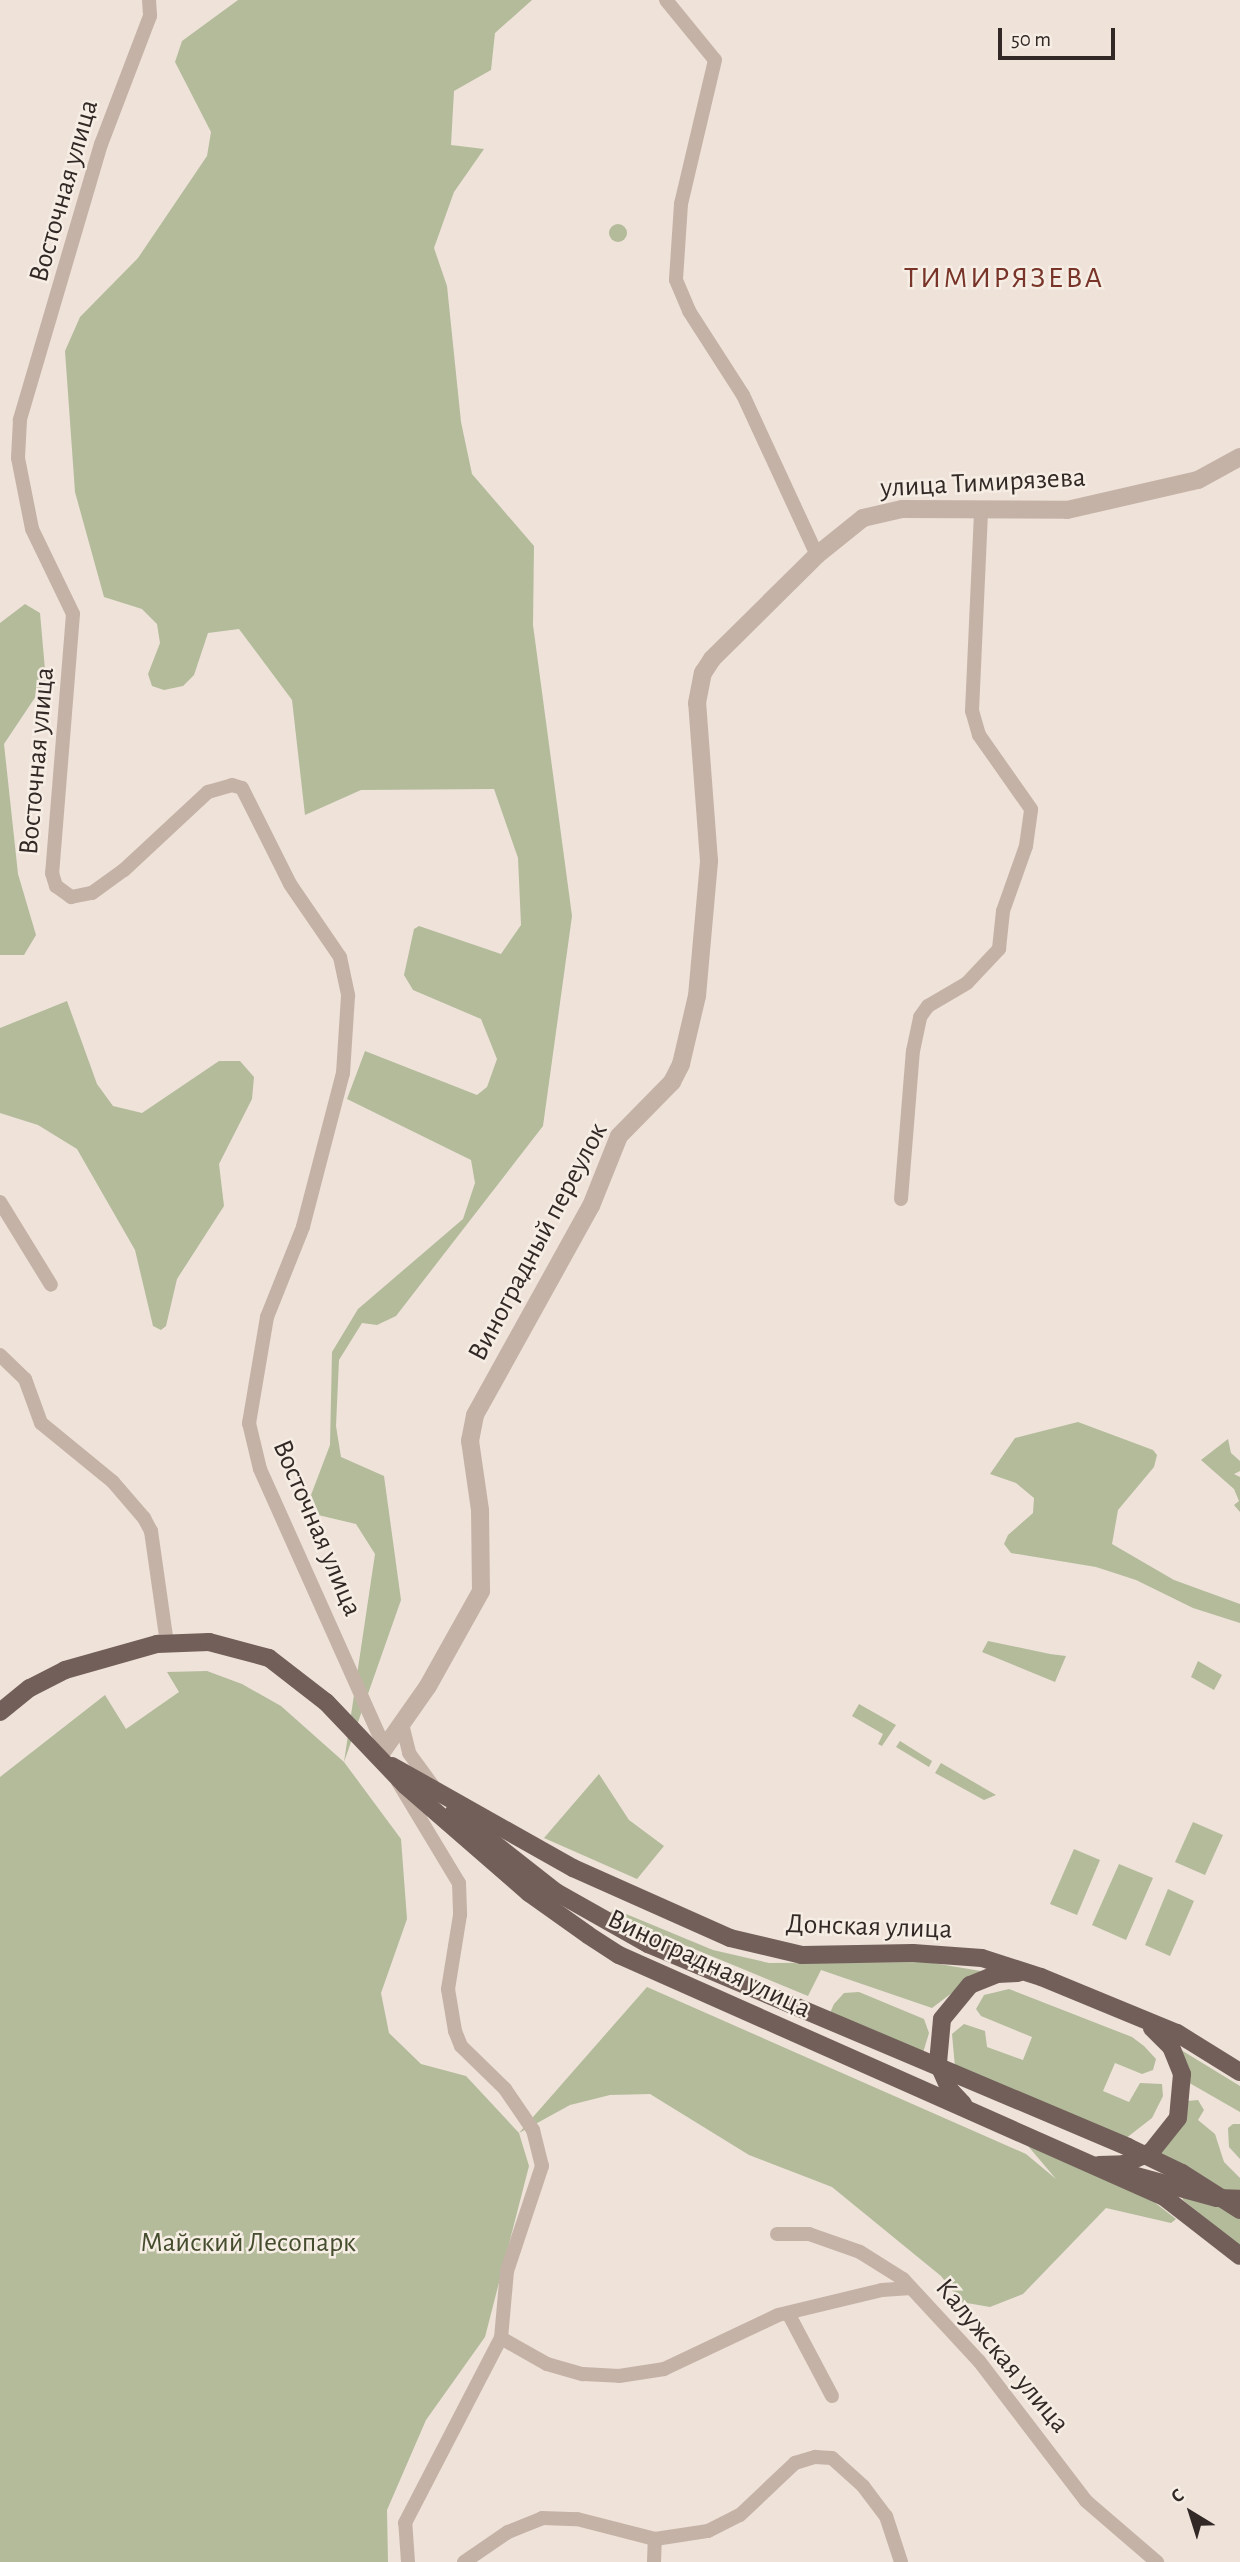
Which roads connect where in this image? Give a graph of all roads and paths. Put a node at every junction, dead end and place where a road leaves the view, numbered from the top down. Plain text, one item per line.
1 (149, 0) edge
2 (666, 0) edge
3 (1240, 457) edge
4 (981, 513) junction
5 (817, 555) junction
6 (901, 1199) dead end
7 (0, 1202) edge
8 (51, 1285) dead end
9 (0, 1355) edge
10 (167, 1643) junction
11 (0, 1712) edge
12 (402, 1724) junction
13 (384, 1756) junction
14 (436, 1790) junction
15 (1041, 1977) junction
16 (1138, 2020) junction
17 (1240, 2072) edge
18 (984, 2118) junction
19 (1079, 2159) junction
20 (1240, 2199) edge
21 (1240, 2210) edge
22 (777, 2234) dead end
23 (1240, 2256) edge
24 (911, 2287) junction
25 (788, 2313) junction
26 (501, 2338) junction
27 (832, 2396) dead end
28 (655, 2539) junction
29 (408, 2562) edge
30 (464, 2562) edge
31 (654, 2562) edge
32 (901, 2562) edge
33 (1157, 2562) edge

1 - 13 street, Восточная улица
2 - 5 street
3 - 4 street, улица Тимирязева
4 - 5 street, улица Тимирязева
4 - 6 street
5 - 12 street, Виноградный переулок
7 - 8 street
9 - 10 street
10 - 11 main road, Виноградная улица
10 - 13 main road, Виноградная улица
12 - 13 street, Виноградный переулок
12 - 14 street
13 - 14 main road, Донская улица
13 - 18 main road, Виноградная улица
13 - 21 main road, bridge
13 - 26 street
14 - 15 main road, Донская улица
15 - 16 main road, Донская улица
15 - 18 main road
16 - 17 main road, Донская улица
16 - 19 main road
18 - 19 main road, Виноградная улица
19 - 20 main road
19 - 23 main road, Виноградная улица
22 - 24 street, Калужская улица
24 - 25 street
24 - 33 street, Калужская улица
25 - 26 street
25 - 27 street
26 - 29 street
28 - 30 street
28 - 31 street
28 - 32 street

